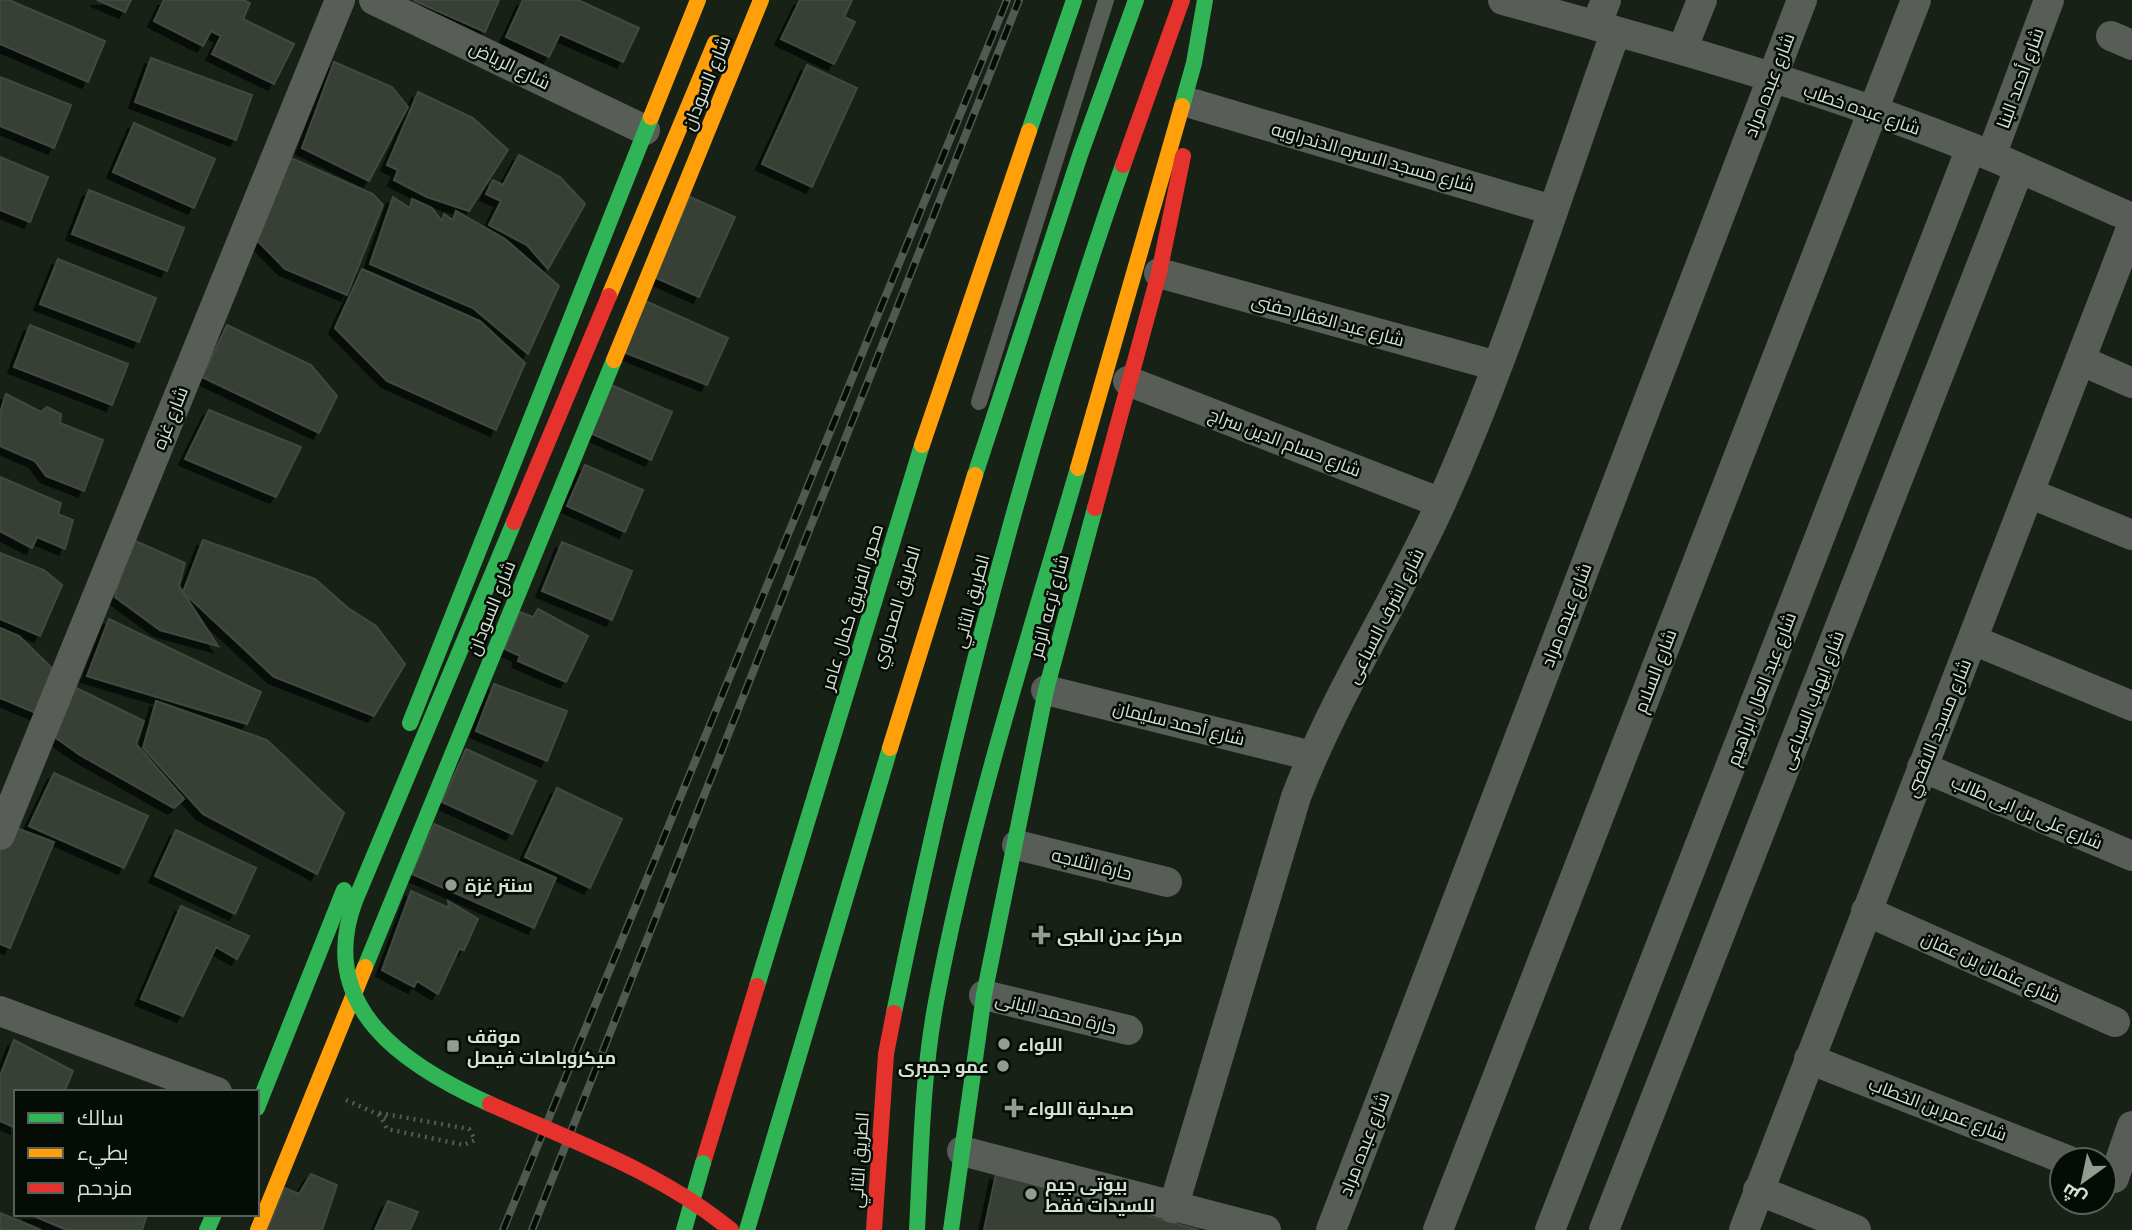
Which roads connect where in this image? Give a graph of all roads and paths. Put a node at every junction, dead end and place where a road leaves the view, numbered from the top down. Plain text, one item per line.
1 (340, 0) edge
2 (374, 0) edge
3 (698, 0) edge
4 (761, 0) edge
5 (1074, 0) edge
6 (1105, 0) edge
7 (1136, 0) edge
8 (1182, 0) edge
9 (1205, 0) edge
10 (1220, 0) edge
11 (1503, 0) edge
12 (1702, 0) edge
13 (1802, 0) edge
14 (1916, 0) edge
15 (2049, 0) edge
16 (1606, 19) edge
17 (718, 38) dead end
18 (1682, 50) junction
19 (1771, 78) junction
20 (1194, 104) junction
21 (1873, 112) junction
22 (645, 130) junction
23 (1981, 152) junction
24 (2019, 169) junction
25 (1552, 210) junction
26 (2132, 218) edge
27 (2132, 226) edge
28 (1159, 273) junction
29 (2080, 360) junction
30 (1497, 366) junction
31 (1128, 381) junction
32 (2132, 383) edge
33 (973, 422) dead end
34 (2029, 493) junction
35 (1441, 503) junction
36 (2132, 535) edge
37 (1973, 640) junction
38 (891, 689) dead end
39 (1046, 690) junction
40 (2132, 706) edge
41 (406, 734) dead end
42 (870, 755) dead end
43 (1312, 755) junction
44 (1922, 767) junction
45 (386, 785) dead end
46 (0, 835) edge
47 (1017, 845) junction
48 (843, 849) dead end
49 (2132, 856) edge
50 (1167, 882) dead end
51 (1866, 911) junction
52 (984, 995) junction
53 (0, 1011) edge
54 (2115, 1022) dead end
55 (1128, 1030) dead end
56 (1809, 1059) junction
57 (316, 1089) junction
58 (212, 1090) edge
59 (259, 1102) edge
60 (379, 1113) junction
61 (386, 1118) dead end
62 (2132, 1126) edge
63 (962, 1151) junction
64 (2048, 1153) edge
65 (2118, 1175) edge
66 (1758, 1190) junction
67 (1173, 1208) junction
68 (258, 1230) edge
69 (684, 1230) edge
70 (731, 1230) edge
71 (746, 1230) edge
72 (874, 1230) edge
73 (917, 1230) edge
74 (951, 1230) edge
75 (1266, 1230) edge
76 (1331, 1230) edge
77 (1437, 1230) edge
78 (1550, 1230) edge
79 (1604, 1230) edge
80 (1744, 1230) edge
81 (1856, 1230) edge

1 - 46 street, شارع غزه
2 - 22 street, شارع الرياض
3 - 22 main road, شارع السودان
4 - 57 main road, شارع السودان
5 - 69 main road, محور الفريق كمال عامر, bridge
6 - 33 lane
7 - 71 main road
8 - 72 main road, الطريق الثاني
9 - 73 main road
10 - 20 main road, شارع ترعه الزمر
11 - 16 street, شارع عبده خطاب
12 - 18 street
13 - 19 street, شارع عبده مراد
14 - 21 street, شارع السلام
15 - 23 street, شارع أحمد البنا
16 - 18 street, شارع عبده خطاب
16 - 25 street, شارع اشرف السباعى
17 - 70 main road, bridge
18 - 19 street, شارع عبده خطاب
19 - 21 street, شارع عبده خطاب
19 - 76 street, شارع عبده مراد
20 - 25 street, شارع مسجد الاسره الدندراويه
20 - 28 main road, شارع ترعه الزمر
21 - 23 street, شارع عبده خطاب
21 - 77 street, شارع السلام
22 - 41 main road, شارع السودان
23 - 24 street, شارع عبده خطاب
23 - 78 street, شارع عبد العال ابراهيم
24 - 26 street, شارع عبده خطاب
24 - 79 street, شارع ايهاب السباعى
25 - 30 street, شارع اشرف السباعى
27 - 29 street, شارع مسجد الاقصي
28 - 30 street, شارع عبد الغفار حفنى
28 - 31 main road, شارع ترعه الزمر
29 - 32 street
29 - 34 street, شارع مسجد الاقصي
30 - 35 street, شارع اشرف السباعى
31 - 35 street, شارع حسام الدين سراج
31 - 39 main road, شارع ترعه الزمر
34 - 36 street
34 - 37 street, شارع مسجد الاقصي
35 - 43 street, شارع اشرف السباعى
37 - 40 street
37 - 44 street, شارع مسجد الاقصي
38 - 42 lane, الطريق الصحراوي
39 - 43 street, شارع أحمد سليمان
39 - 47 main road, شارع ترعه الزمر
43 - 67 street, شارع اشرف السباعى
44 - 49 street, شارع على بن ابى طالب
44 - 51 street, شارع مسجد الاقصي
45 - 59 main road
47 - 50 street, حارة الثلاجه
47 - 52 main road, شارع ترعه الزمر
48 - 71 lane
51 - 54 street, شارع عثمان بن عفان
51 - 56 street, شارع مسجد الاقصي
52 - 55 street, حارة محمد البانى
52 - 63 main road, شارع ترعه الزمر
53 - 58 street
56 - 64 street, شارع عمر بن الخطاب
56 - 66 street, شارع مسجد الاقصي
57 - 60 path
57 - 68 main road, شارع السودان
60 - 60 path
60 - 61 path
62 - 65 street
63 - 67 street
63 - 74 main road, شارع ترعه الزمر
66 - 80 street, شارع مسجد الاقصي
66 - 81 street
67 - 75 street

